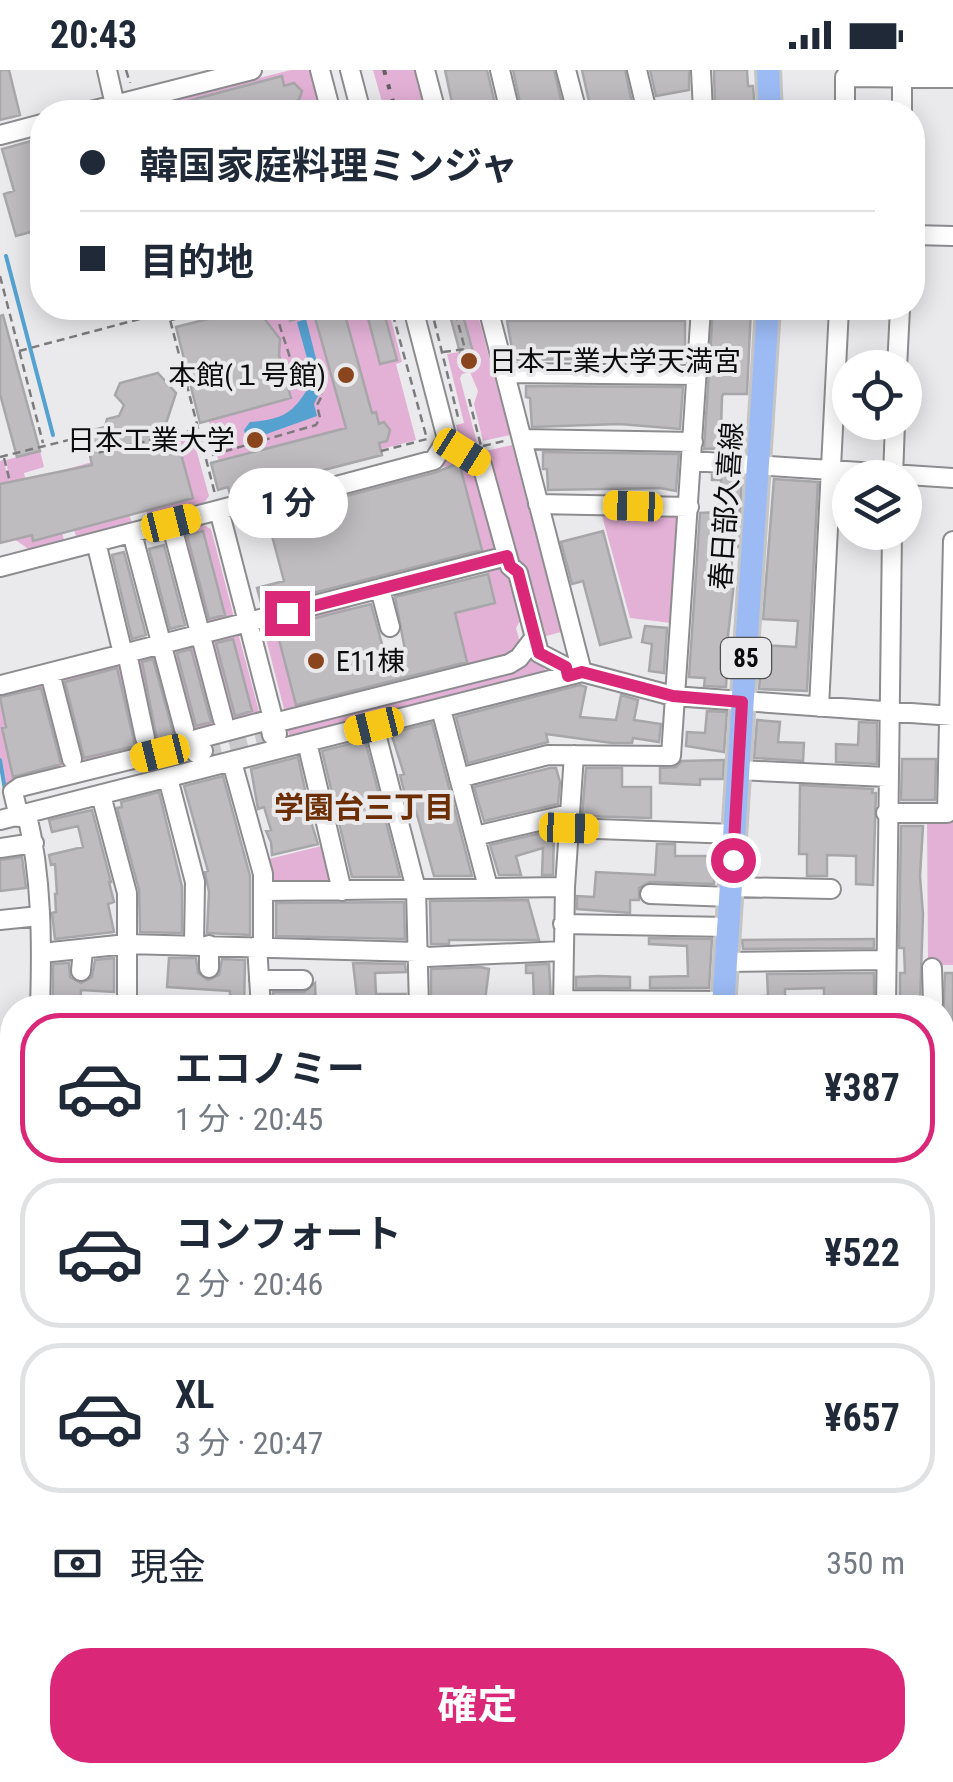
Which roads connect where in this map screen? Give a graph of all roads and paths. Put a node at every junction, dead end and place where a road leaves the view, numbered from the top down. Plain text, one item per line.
1 (107, 70) edge
2 (252, 70) edge
3 (320, 70) edge
4 (350, 70) edge
5 (425, 70) edge
6 (500, 70) edge
7 (566, 70) edge
8 (637, 70) edge
9 (701, 70) edge
10 (768, 70) edge
11 (208, 76) edge
12 (902, 77) junction
13 (953, 78) edge
14 (114, 100) edge
15 (131, 100) edge
16 (328, 100) edge
17 (358, 100) edge
18 (433, 100) edge
19 (507, 100) edge
20 (574, 100) edge
21 (644, 100) edge
22 (702, 100) edge
23 (769, 100) edge
24 (845, 100) edge
25 (902, 100) edge
26 (30, 127) edge
27 (0, 135) edge
28 (925, 235) edge
29 (953, 236) edge
30 (0, 276) edge
31 (128, 320) edge
32 (170, 320) edge
33 (278, 320) edge
34 (394, 320) edge
35 (416, 320) edge
36 (457, 320) edge
37 (491, 320) edge
38 (700, 320) edge
39 (767, 320) edge
40 (838, 320) edge
41 (899, 320) edge
42 (898, 350) edge
43 (19, 351) junction
44 (442, 352) dead end
45 (505, 374) junction
46 (697, 376) junction
47 (469, 399) dead end
48 (198, 428) junction
49 (522, 439) junction
50 (43, 442) dead end
51 (445, 442) junction
52 (381, 451) dead end
53 (692, 451) junction
54 (212, 455) dead end
55 (2, 457) edge
56 (760, 466) junction
57 (830, 470) junction
58 (922, 477) edge
59 (953, 478) edge
60 (10, 482) dead end
61 (538, 504) junction
62 (689, 507) junction
63 (219, 510) junction
64 (171, 523) junction
65 (132, 533) junction
66 (96, 542) junction
67 (953, 542) edge
68 (892, 550) edge
69 (507, 556) junction
70 (0, 567) edge
71 (380, 588) junction
72 (249, 623) junction
73 (390, 627) dead end
74 (200, 635) junction
75 (535, 637) junction
76 (162, 644) junction
77 (125, 654) junction
78 (50, 673) junction
79 (575, 674) junction
80 (1, 685) edge
81 (673, 696) junction
82 (742, 702) junction
83 (820, 707) junction
84 (441, 708) junction
85 (888, 712) junction
86 (951, 716) edge
87 (222, 720) dead end
88 (374, 726) junction
89 (145, 738) dead end
90 (274, 738) junction
91 (194, 741) junction
92 (307, 742) junction
93 (574, 755) junction
94 (72, 759) dead end
95 (232, 762) junction
96 (738, 770) junction
97 (887, 777) junction
98 (168, 778) junction
99 (459, 778) junction
100 (102, 795) junction
101 (886, 813) junction
102 (15, 817) edge
103 (569, 821) junction
104 (735, 834) junction
105 (475, 836) junction
106 (34, 843) junction
107 (0, 848) edge
108 (488, 887) junction
109 (564, 887) junction
110 (831, 888) dead end
111 (416, 890) junction
112 (263, 891) junction
113 (342, 891) junction
114 (731, 892) junction
115 (650, 894) dead end
116 (39, 916) junction
117 (0, 920) edge
118 (564, 924) junction
119 (729, 927) junction
120 (127, 944) junction
121 (202, 945) junction
122 (260, 947) junction
123 (83, 949) junction
124 (563, 951) junction
125 (418, 952) junction
126 (42, 954) junction
127 (886, 960) junction
128 (726, 962) junction
129 (209, 968) dead end
130 (932, 968) dead end
131 (82, 971) dead end
132 (259, 980) junction
133 (303, 980) dead end
134 (40, 995) edge
135 (127, 995) edge
136 (260, 995) edge
137 (419, 995) edge
138 (563, 995) edge
139 (724, 995) edge
140 (886, 995) edge
141 (933, 995) edge

1 - 14 street
2 - 11 street
3 - 16 street
4 - 17 street
5 - 18 street
6 - 19 street
7 - 20 street
8 - 21 street
9 - 22 street
10 - 23 main road
11 - 15 street
12 - 13 street
12 - 24 street
12 - 25 street
26 - 27 street
28 - 29 street
30 - 43 path
31 - 43 path
32 - 48 path
33 - 54 path
34 - 52 path
35 - 51 street
36 - 44 path
37 - 45 street
38 - 46 street
39 - 56 main road, 春日部久喜線 / 85
40 - 57 street
41 - 42 street
43 - 50 path
45 - 46 street
45 - 49 street
46 - 53 street
47 - 49 path
48 - 55 path
48 - 63 path
49 - 53 street
49 - 61 street
51 - 63 street
51 - 69 street
53 - 56 street
53 - 62 street
55 - 60 path
56 - 57 street
56 - 82 main road, 春日部久喜線 / 85
57 - 83 street
58 - 59 street
61 - 62 street
61 - 79 street
62 - 81 street
63 - 64 street
63 - 72 street
64 - 65 street
64 - 74 street
65 - 66 street
65 - 76 street
66 - 70 street
66 - 77 street
67 - 86 street
68 - 85 street
69 - 71 street
69 - 75 street
71 - 72 street
71 - 73 street
72 - 74 street
72 - 90 street
74 - 76 street
74 - 87 street
75 - 79 street
75 - 90 street
76 - 77 street
76 - 91 street
77 - 78 street
77 - 89 street
78 - 80 street
78 - 94 street
79 - 81 street
79 - 84 street
81 - 82 street
81 - 93 street
82 - 83 street
82 - 96 main road, 春日部久喜線 / 85
83 - 85 street
84 - 88 street
84 - 99 street
85 - 86 street
85 - 97 street
86 - 101 street
88 - 92 street
88 - 111 street
90 - 91 street
90 - 92 street
90 - 95 street
91 - 102 street
92 - 113 street
93 - 99 street
93 - 103 street
95 - 98 street
95 - 112 street
96 - 97 street
96 - 104 main road, 春日部久喜線 / 85
97 - 101 street
98 - 100 street
98 - 121 street
99 - 105 street
100 - 102 street
100 - 120 street
101 - 127 street
102 - 106 street
103 - 104 street
103 - 105 street
103 - 109 street
104 - 114 main road, 春日部久喜線 / 85
105 - 108 street
106 - 107 street
106 - 116 street
108 - 109 street
108 - 111 street
109 - 118 street
110 - 114 street
111 - 113 street
111 - 125 street
112 - 113 street
112 - 122 street
114 - 115 street
114 - 119 main road, 春日部久喜線 / 85
116 - 117 street
116 - 126 street
118 - 119 street
118 - 124 street
119 - 128 main road, 春日部久喜線 / 85
120 - 121 street
120 - 123 street
120 - 135 street
121 - 122 street
121 - 129 street
122 - 125 street
122 - 132 street
123 - 126 street
123 - 131 street
124 - 125 street
124 - 138 street
125 - 137 street
126 - 134 street
127 - 128 street
127 - 140 street
128 - 139 main road, 春日部久喜線 / 85
130 - 141 street
132 - 133 street
132 - 136 street

